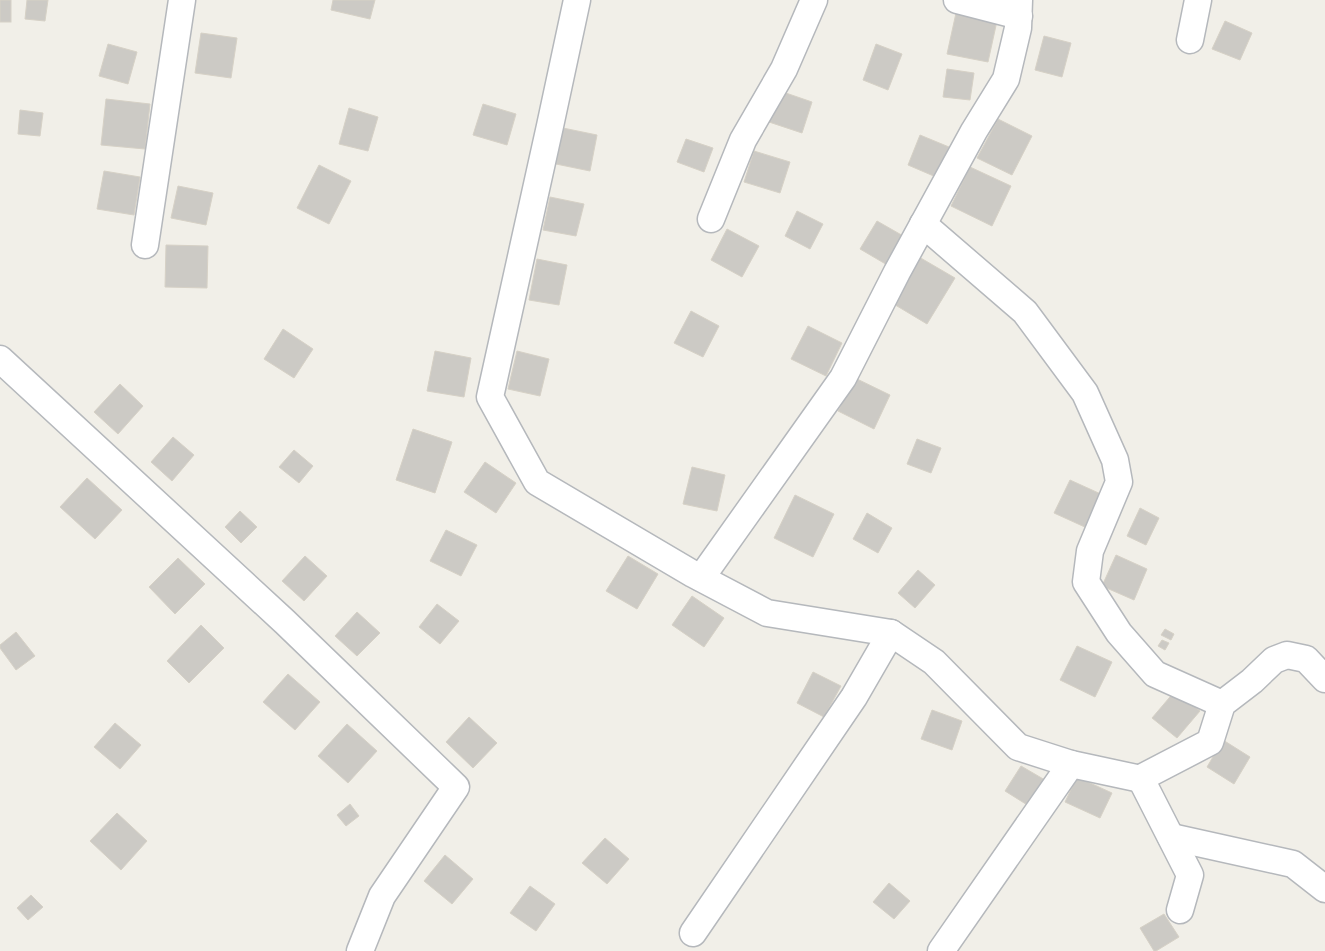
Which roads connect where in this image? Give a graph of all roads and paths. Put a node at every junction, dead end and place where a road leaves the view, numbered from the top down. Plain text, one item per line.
1 (182, 0) edge
2 (577, 0) edge
3 (814, 0) edge
4 (957, 0) edge
5 (1198, 0) edge
6 (1019, 8) edge
7 (1190, 40) dead end
8 (711, 220) dead end
9 (923, 224) junction
10 (145, 245) dead end
11 (0, 359) edge
12 (701, 578) junction
13 (891, 633) junction
14 (1325, 679) edge
15 (1222, 704) junction
16 (1071, 764) junction
17 (1140, 779) junction
18 (1171, 837) junction
19 (1325, 889) edge
20 (1180, 910) dead end
21 (694, 933) dead end
22 (360, 951) edge
23 (941, 951) edge

1 - 10 street
2 - 12 street
3 - 8 street
4 - 6 street
5 - 7 street
6 - 9 street
9 - 12 street
9 - 15 street
11 - 22 street
12 - 13 street
13 - 16 street
13 - 21 street
14 - 15 street
15 - 17 street
16 - 17 street
16 - 23 street
17 - 18 street
18 - 19 street
18 - 20 street

